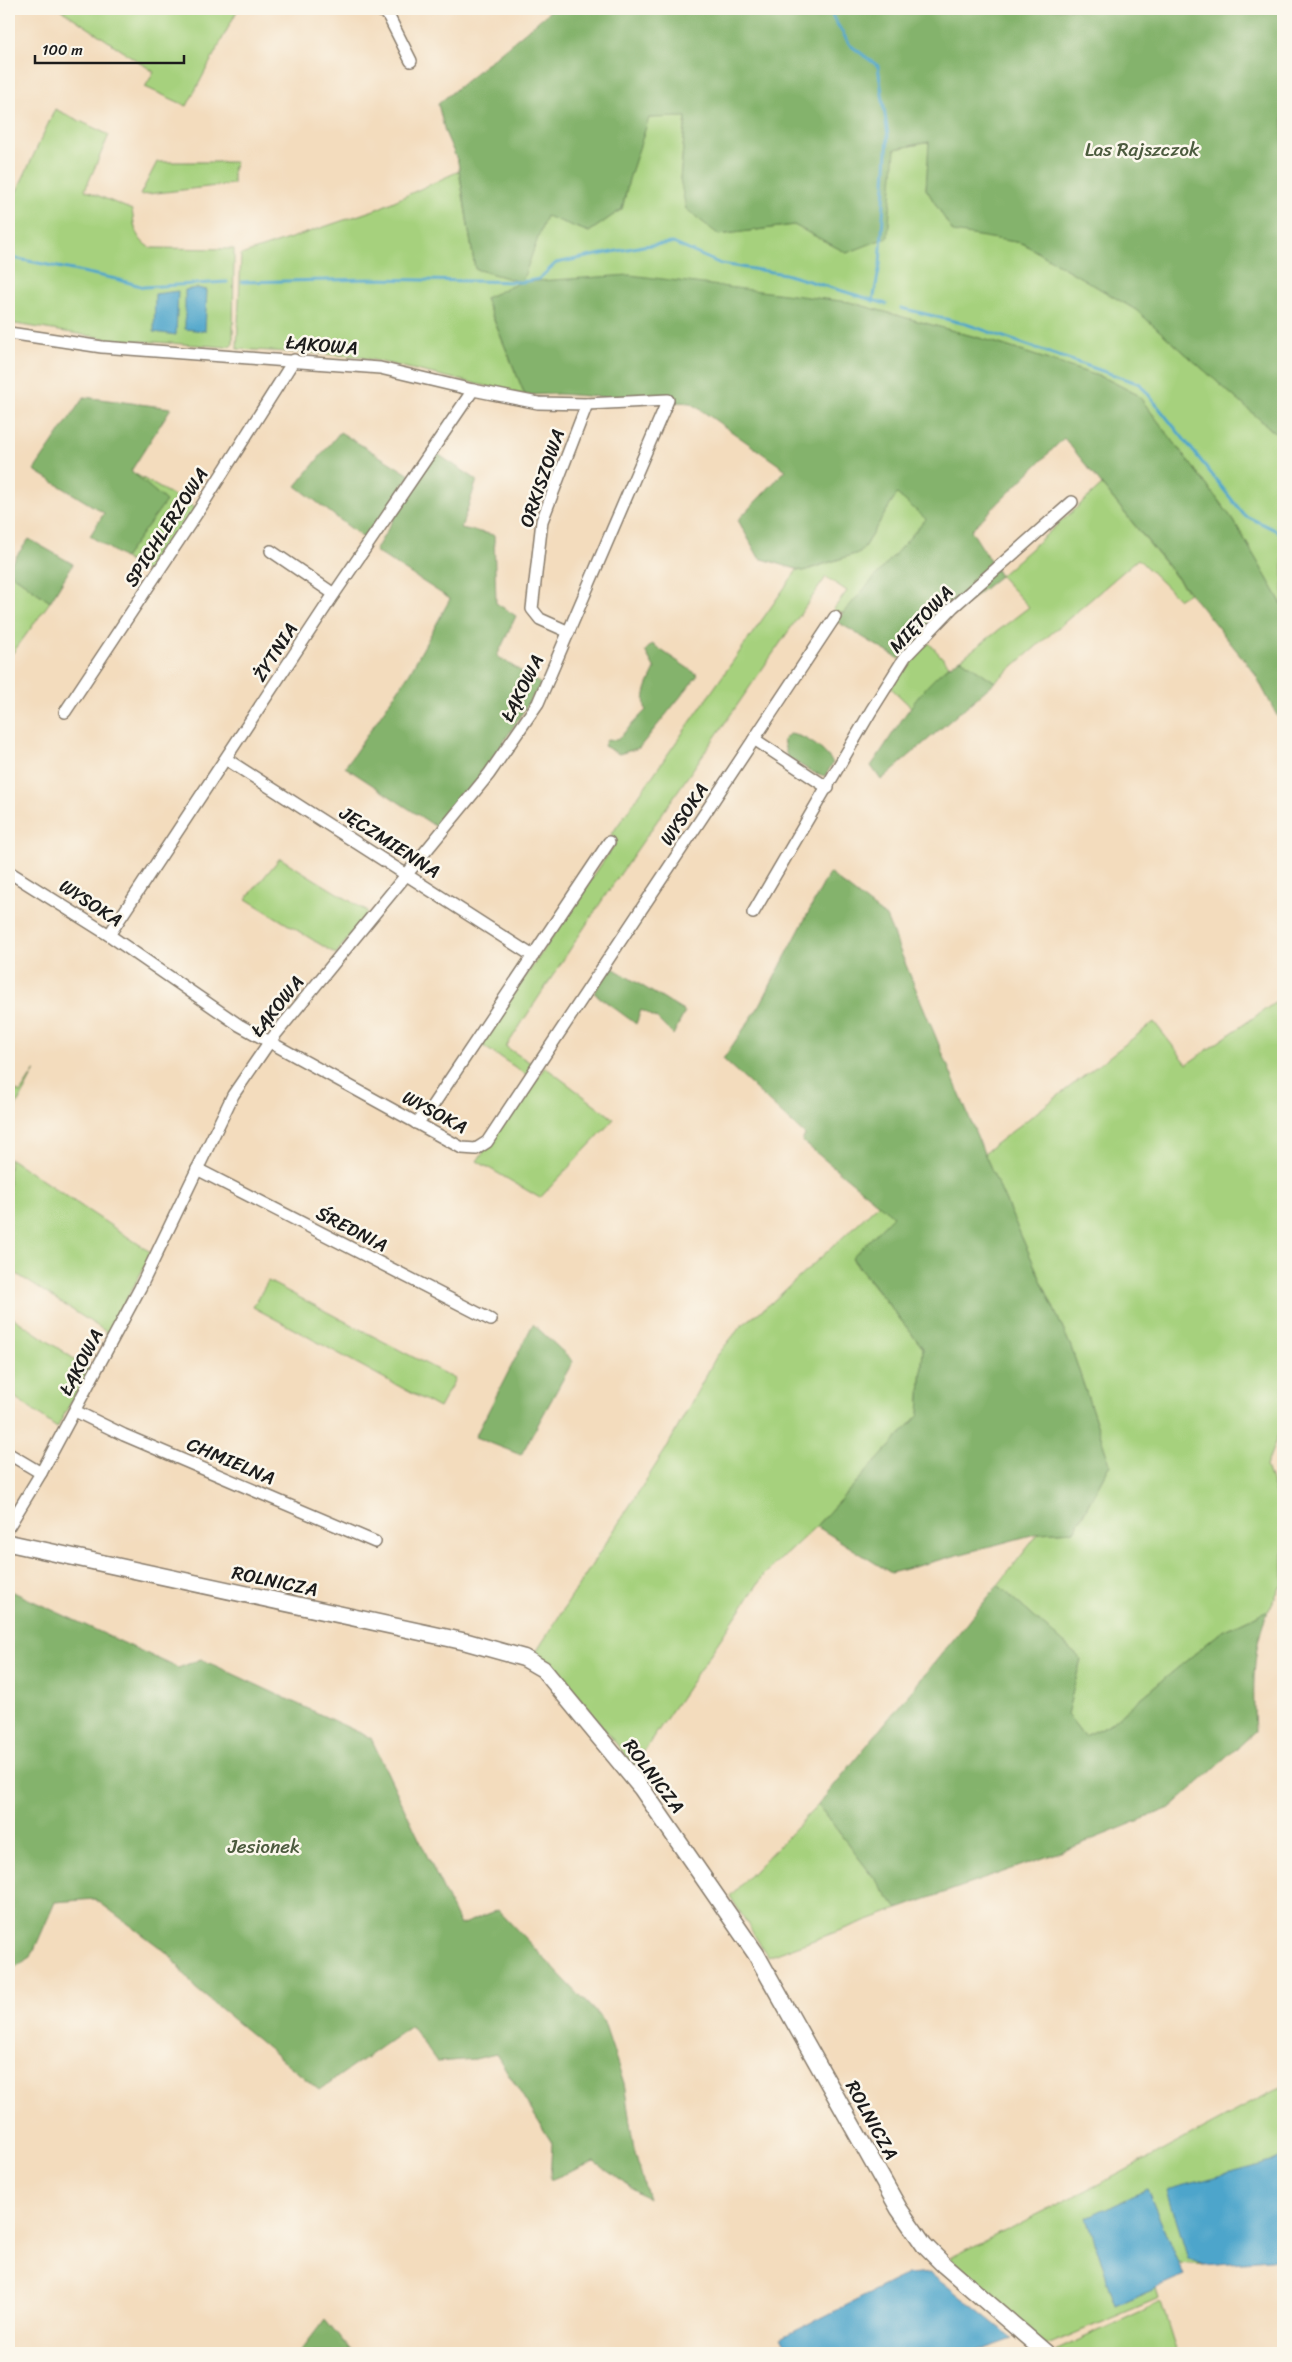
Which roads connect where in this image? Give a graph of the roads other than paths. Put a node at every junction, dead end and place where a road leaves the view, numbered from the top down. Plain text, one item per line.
1 (378, 9) edge
2 (412, 62) dead end
3 (9, 333) edge
4 (294, 360) junction
5 (473, 390) junction
6 (587, 404) junction
7 (1072, 502) dead end
8 (271, 551) dead end
9 (334, 594) junction
10 (835, 617) dead end
11 (569, 632) junction
12 (65, 712) dead end
13 (754, 739) junction
14 (226, 759) junction
15 (828, 788) junction
16 (609, 842) dead end
17 (9, 872) edge
18 (408, 874) junction
19 (753, 913) dead end
20 (109, 936) junction
21 (534, 956) junction
22 (270, 1041) junction
23 (416, 1123) junction
24 (197, 1169) junction
25 (491, 1320) dead end
26 (74, 1411) junction
27 (9, 1454) edge
28 (41, 1473) junction
29 (9, 1526) edge
30 (375, 1542) dead end
31 (9, 1543) edge
32 (1046, 2353) edge

1 - 2 street
3 - 4 street, ŁĄKOWA
4 - 5 street, ŁĄKOWA
4 - 12 street, SPICHLERZOWA
5 - 6 street, ŁĄKOWA
5 - 9 street, ŻYTNIA
6 - 11 street, ORKISZOWA
6 - 11 street, ŁĄKOWA
7 - 15 street, MIĘTOWA
8 - 9 street
9 - 14 street, ŻYTNIA
10 - 13 street, WYSOKA
11 - 18 street, ŁĄKOWA
13 - 15 street
13 - 23 street, WYSOKA
14 - 18 street, JĘCZMIENNA
14 - 20 street, ŻYTNIA
15 - 19 street, MIĘTOWA
16 - 21 street
17 - 20 street, WYSOKA
18 - 21 street, JĘCZMIENNA
18 - 22 street, ŁĄKOWA
20 - 22 street, WYSOKA
21 - 23 street
22 - 23 street, WYSOKA
22 - 24 street, ŁĄKOWA
24 - 25 street, ŚREDNIA
24 - 26 street, ŁĄKOWA
26 - 28 street, ŁĄKOWA
26 - 30 street, CHMIELNA
27 - 28 street
28 - 29 street, ŁĄKOWA
31 - 32 street, ROLNICZA

